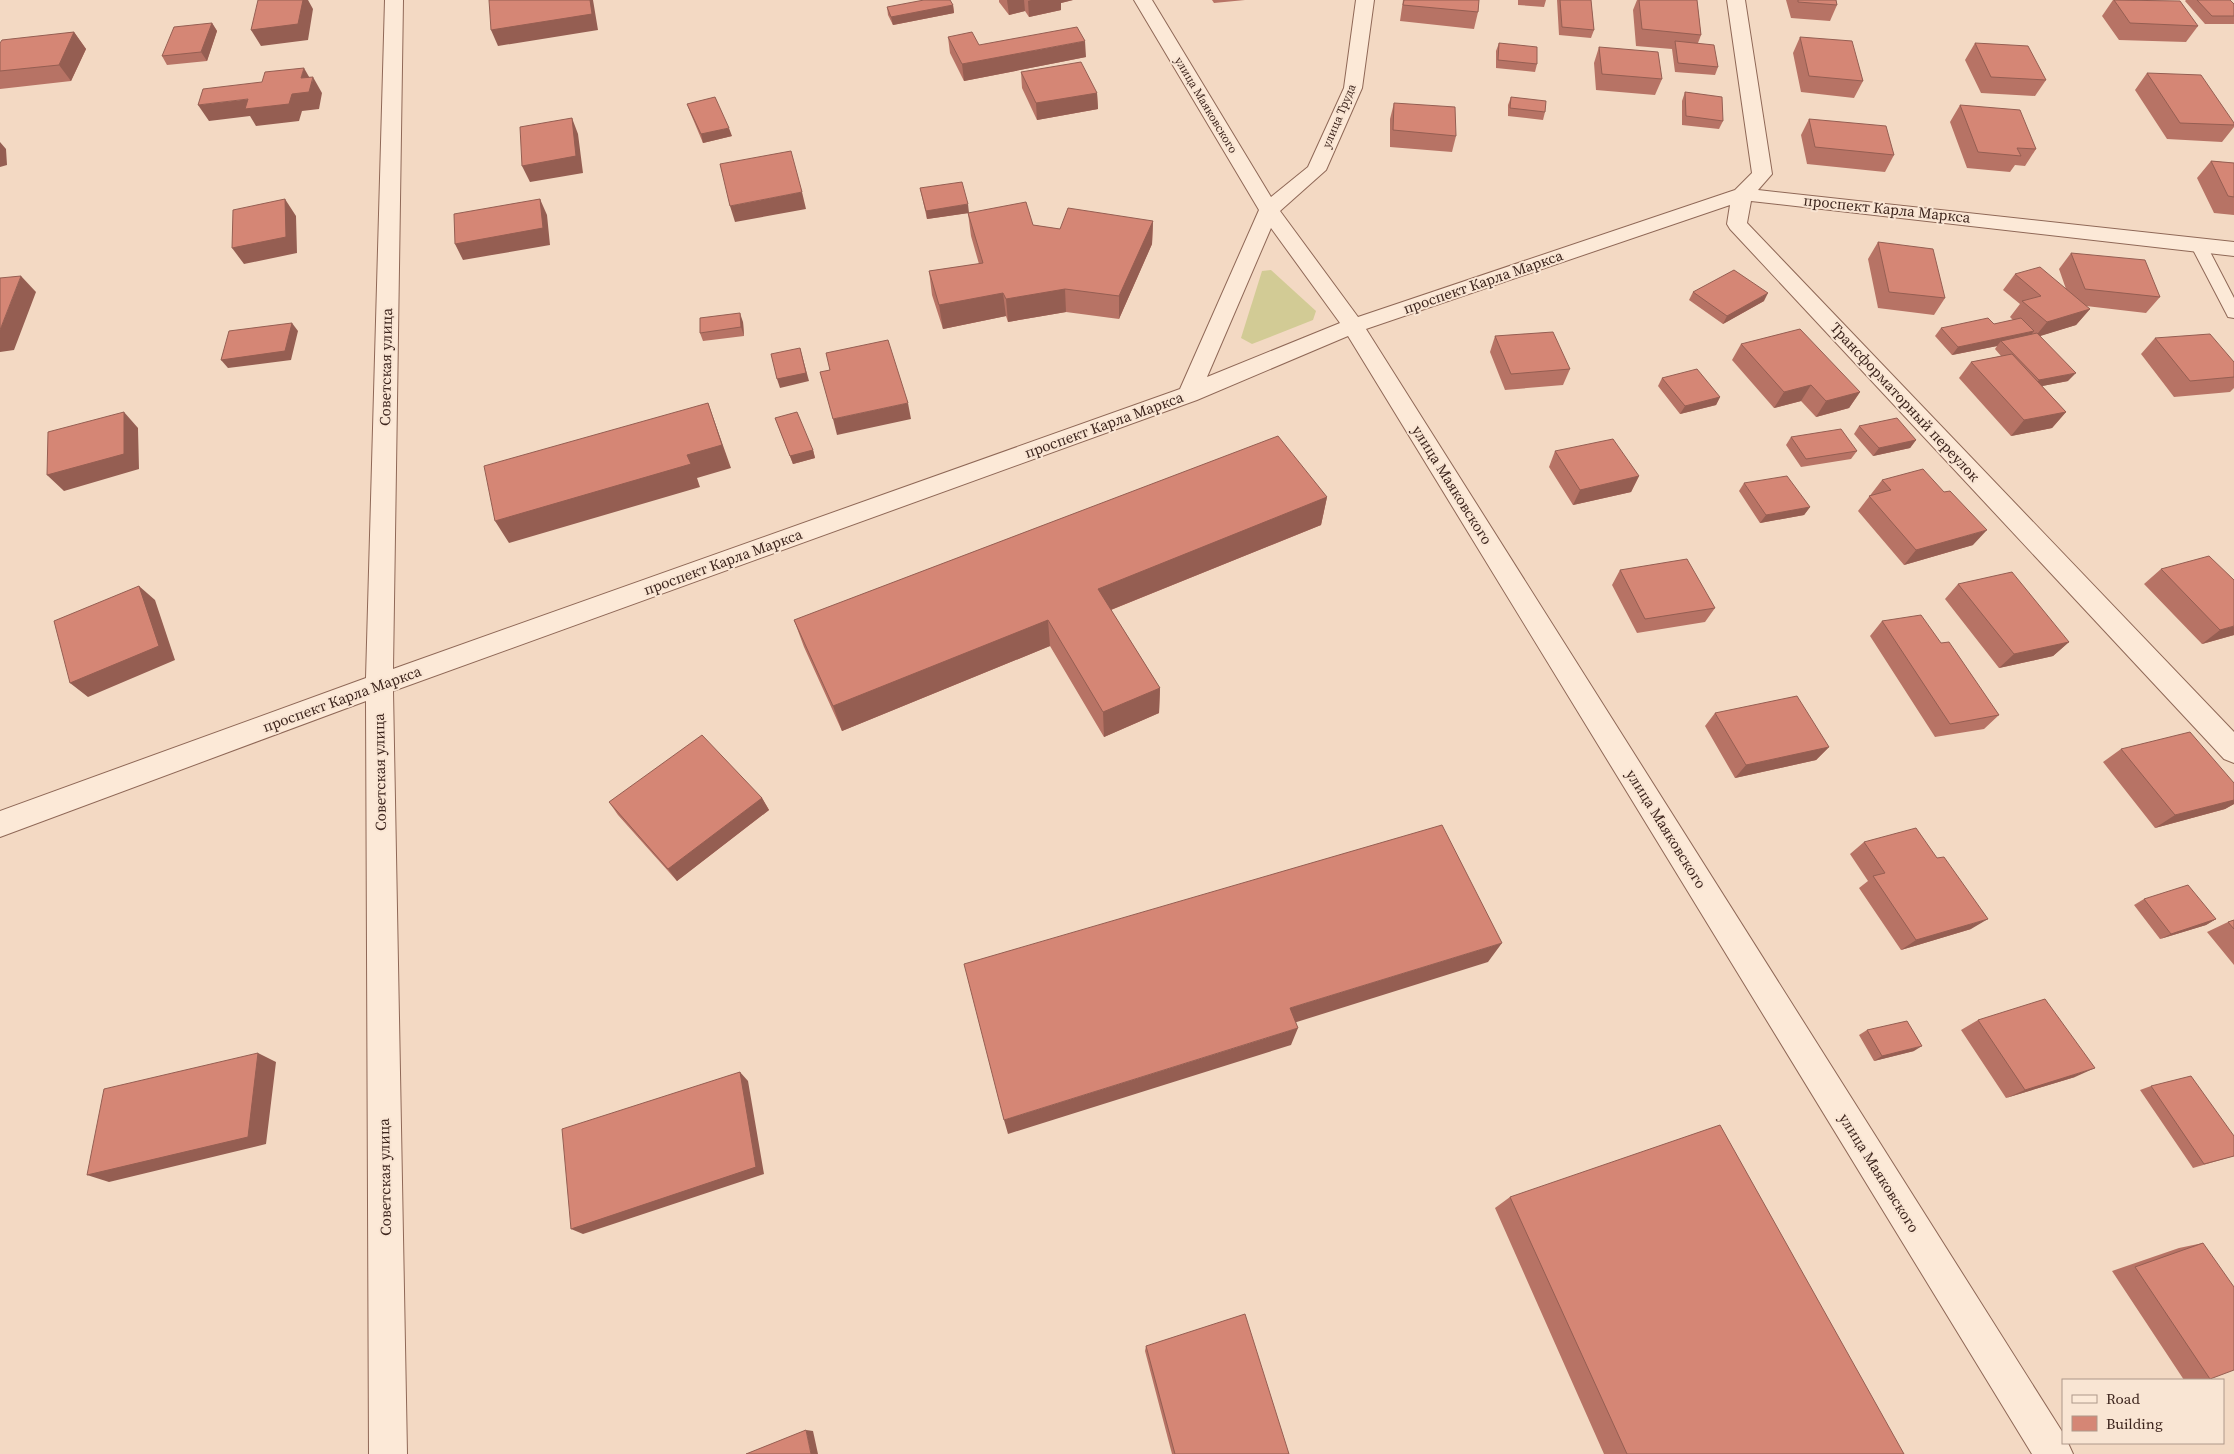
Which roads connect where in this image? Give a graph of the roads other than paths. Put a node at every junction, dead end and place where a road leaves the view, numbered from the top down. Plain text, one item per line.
1 (394, 0) edge
2 (1143, 0) edge
3 (1365, 0) edge
4 (1736, 0) edge
5 (1742, 194) junction
6 (1270, 210) junction
7 (2198, 244) junction
8 (2234, 248) edge
9 (2234, 313) edge
10 (1353, 326) junction
11 (1189, 394) junction
12 (380, 685) junction
13 (2234, 751) edge
14 (0, 824) edge
15 (388, 1454) edge
16 (2054, 1454) edge

1 - 12 street, Советская улица
2 - 6 street, улица Маяковского
3 - 6 street, улица Труда
4 - 5 street
5 - 7 street, проспект Карла Маркса
5 - 10 street, проспект Карла Маркса
5 - 13 street, Трансформаторный переулок
6 - 10 street, улица Маяковского
6 - 11 street
7 - 8 street, проспект Карла Маркса
7 - 9 lane
10 - 11 street, проспект Карла Маркса
10 - 16 street, улица Маяковского
11 - 12 street, проспект Карла Маркса
12 - 14 street, проспект Карла Маркса
12 - 15 street, Советская улица

